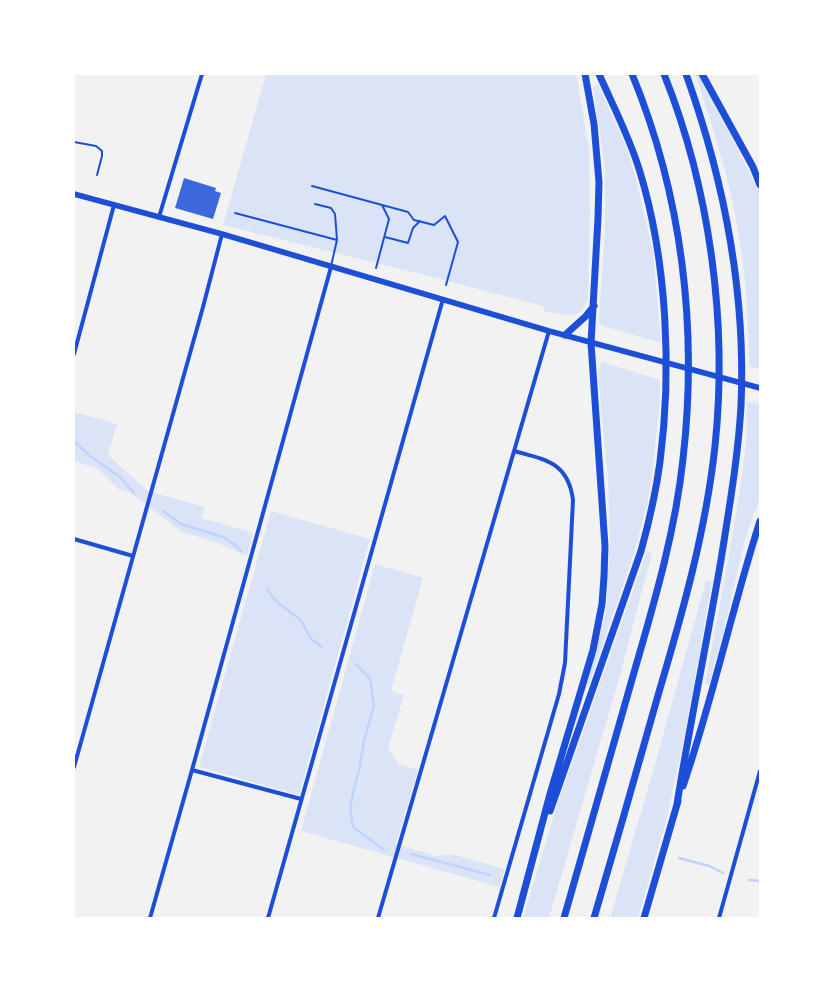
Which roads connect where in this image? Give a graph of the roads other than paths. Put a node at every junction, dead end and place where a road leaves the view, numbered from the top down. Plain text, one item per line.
1 (202, 74) edge
2 (585, 74) edge
3 (599, 74) edge
4 (632, 74) edge
5 (664, 74) edge
6 (686, 74) edge
7 (702, 74) edge
8 (74, 142) edge
9 (97, 174) dead end
10 (760, 185) edge
11 (74, 194) edge
12 (315, 204) dead end
13 (114, 205) junction
14 (235, 213) dead end
15 (159, 217) junction
16 (222, 234) junction
17 (338, 240) junction
18 (331, 267) junction
19 (443, 299) junction
20 (594, 306) junction
21 (549, 331) junction
22 (565, 336) junction
23 (591, 343) junction
24 (74, 354) edge
25 (760, 388) edge
26 (514, 451) junction
27 (760, 521) edge
28 (74, 539) edge
29 (133, 556) junction
30 (74, 767) edge
31 (192, 770) junction
32 (760, 771) edge
33 (301, 799) junction
34 (677, 804) junction
35 (533, 859) junction
36 (150, 918) edge
37 (268, 918) edge
38 (378, 918) edge
39 (494, 918) edge
40 (517, 918) edge
41 (564, 918) edge
42 (594, 918) edge
43 (644, 918) edge
44 (718, 918) edge

1 - 15 street
2 - 20 highway
3 - 35 highway
4 - 41 highway
5 - 42 highway
6 - 34 highway
7 - 10 highway
8 - 9 lane
11 - 13 main road
12 - 17 lane
13 - 15 main road
13 - 24 street
14 - 17 lane
15 - 16 main road
16 - 18 main road
16 - 29 street
17 - 18 lane
18 - 19 main road
18 - 31 street
19 - 21 main road
19 - 33 street
20 - 22 highway
20 - 23 highway
21 - 22 main road
21 - 26 street
22 - 23 main road
23 - 25 main road
23 - 35 highway
26 - 38 street
26 - 39 street
27 - 34 highway
28 - 29 street
29 - 30 street
31 - 33 street
31 - 36 street
32 - 44 street
33 - 37 street
34 - 43 highway
35 - 40 highway

